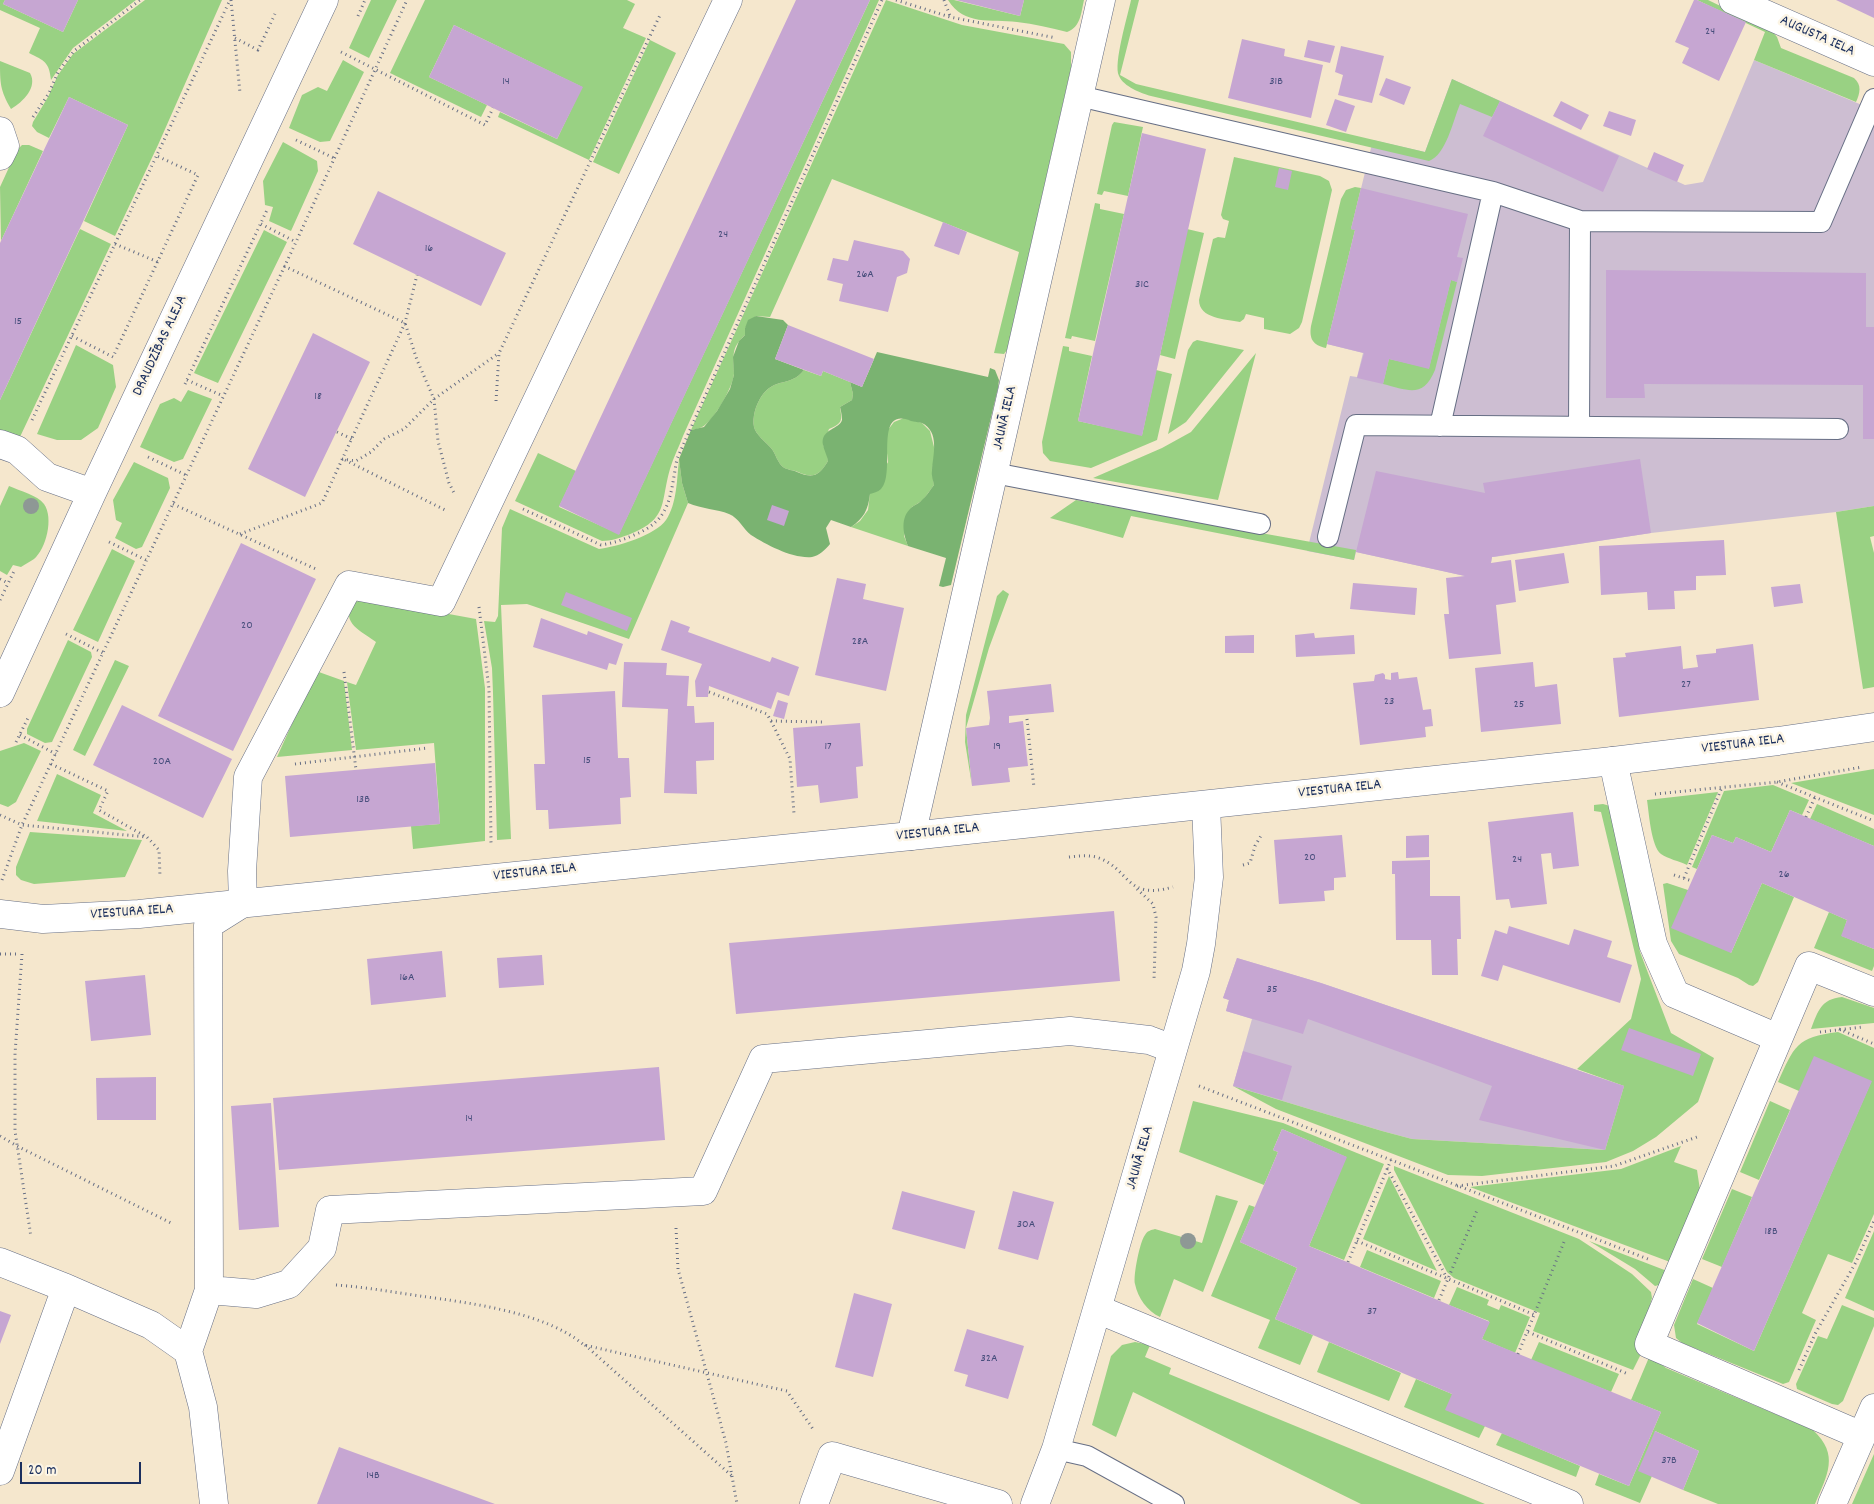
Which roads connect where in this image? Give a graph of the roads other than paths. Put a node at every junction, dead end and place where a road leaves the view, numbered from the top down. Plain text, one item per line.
1 (324, 0) edge
2 (728, 0) edge
3 (1101, 0) edge
4 (1733, 0) edge
5 (1874, 62) edge
6 (1079, 96) junction
7 (1874, 99) edge
8 (1493, 192) junction
9 (1580, 221) junction
10 (1440, 426) junction
11 (1579, 427) junction
12 (1838, 429) dead end
13 (9, 447) edge
14 (994, 473) junction
15 (92, 493) junction
16 (1260, 524) dead end
17 (1328, 537) dead end
18 (0, 693) edge
19 (1874, 727) edge
20 (1613, 761) junction
21 (1206, 805) junction
22 (911, 836) junction
23 (243, 903) junction
24 (0, 914) edge
25 (1874, 992) edge
26 (1778, 1038) junction
27 (1170, 1061) junction
28 (0, 1262) edge
29 (66, 1288) junction
30 (209, 1290) junction
31 (1097, 1309) junction
32 (188, 1351) junction
33 (1874, 1408) edge
34 (1862, 1436) junction
35 (1056, 1450) junction
36 (0, 1471) edge
37 (214, 1504) edge
38 (814, 1504) edge
39 (998, 1504) edge
40 (1035, 1504) edge
41 (1174, 1504) edge
42 (1569, 1504) edge
43 (1832, 1504) edge

1 - 15 street, DRAUDZĪBAS ALEJA
2 - 23 street
3 - 6 street, JAUNĀ IELA
4 - 5 street, AUGUSTA IELA
6 - 8 lane
6 - 14 street, JAUNĀ IELA
7 - 9 lane
8 - 9 lane
8 - 10 lane
9 - 11 lane
10 - 11 lane
10 - 17 lane
11 - 12 lane
13 - 15 street
14 - 16 lane
14 - 22 street, JAUNĀ IELA
15 - 18 street, DRAUDZĪBAS ALEJA
19 - 20 street, VIESTURA IELA
20 - 21 street, VIESTURA IELA
20 - 26 street
21 - 22 street, VIESTURA IELA
21 - 27 street, JAUNĀ IELA
22 - 23 street, VIESTURA IELA
23 - 24 street, VIESTURA IELA
23 - 30 street
25 - 26 street
26 - 34 street
27 - 30 street
27 - 31 street, JAUNĀ IELA
28 - 29 street
29 - 32 street
29 - 36 street
30 - 32 street
31 - 35 street, JAUNĀ IELA
31 - 42 street
32 - 37 street
33 - 34 street
34 - 43 street
35 - 40 street, JAUNĀ IELA
35 - 41 lane
38 - 39 street

